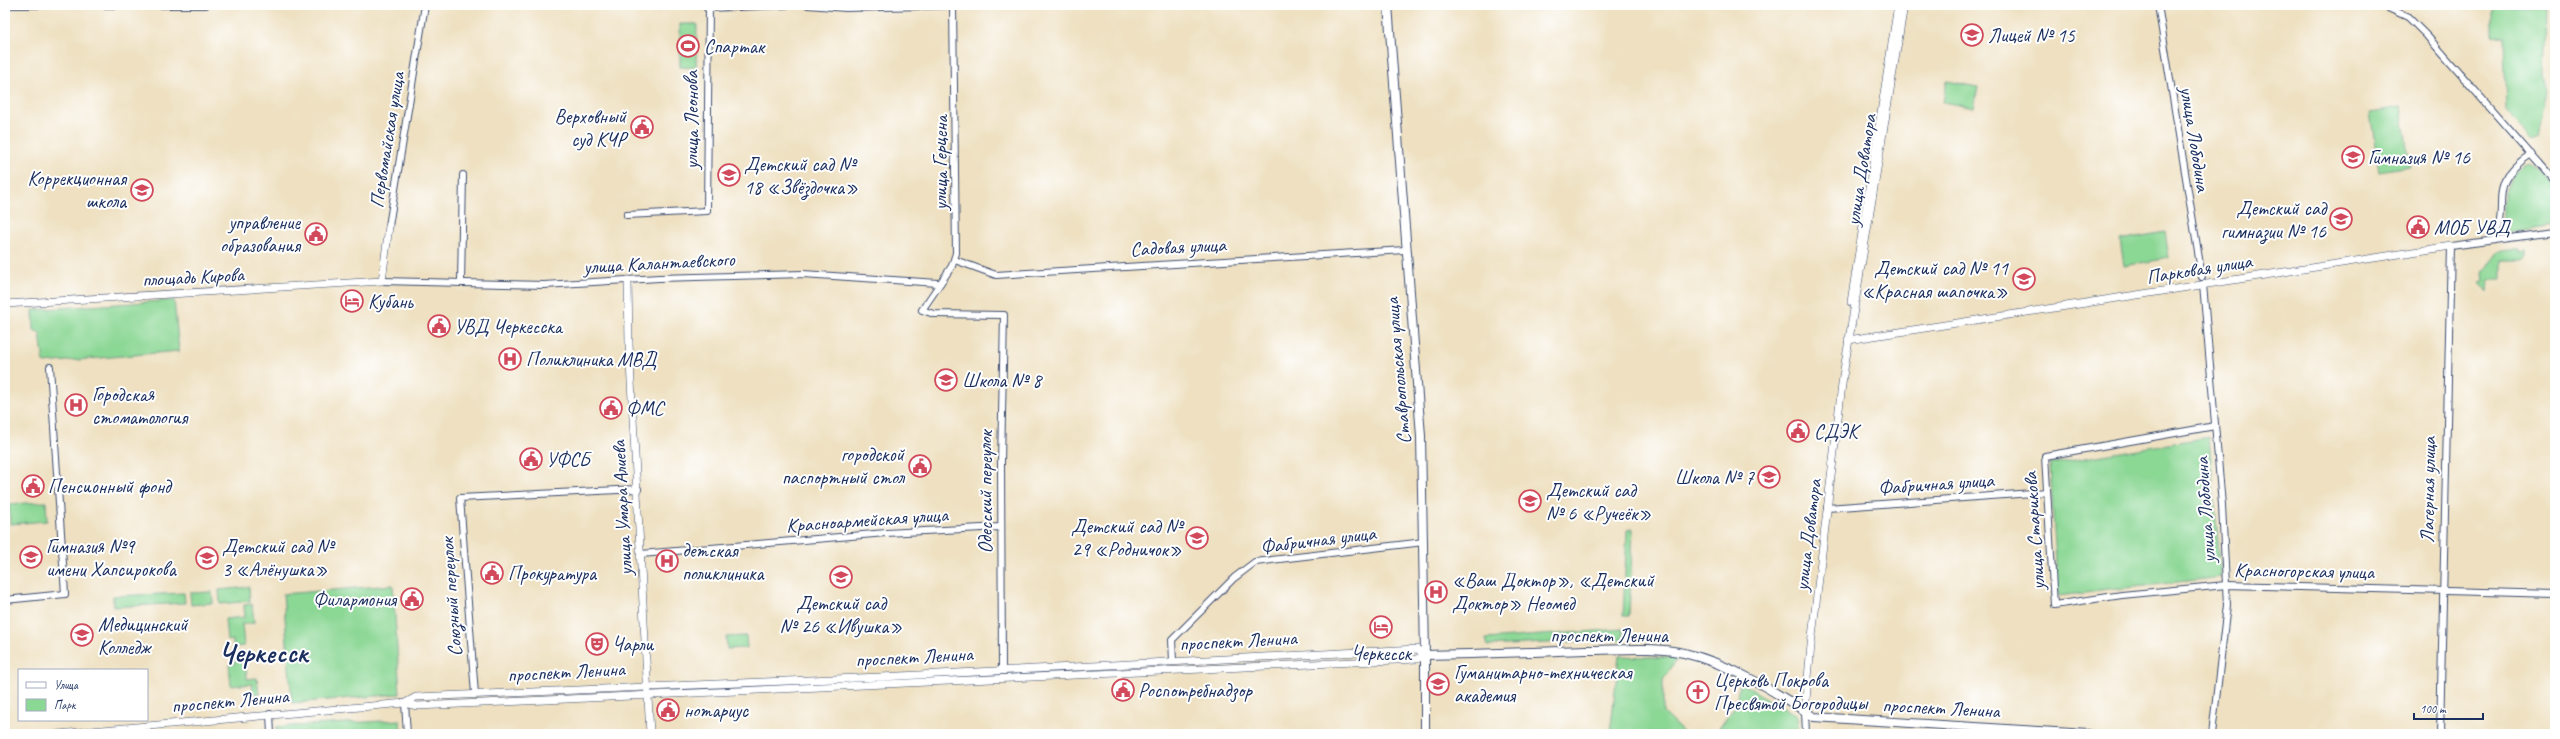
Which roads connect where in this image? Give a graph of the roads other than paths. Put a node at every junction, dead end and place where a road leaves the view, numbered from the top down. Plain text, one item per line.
1 (5, 5) edge
2 (206, 5) edge
3 (425, 5) edge
4 (786, 5) edge
5 (808, 5) edge
6 (953, 5) edge
7 (959, 5) edge
8 (1388, 5) edge
9 (1898, 5) edge
10 (1904, 5) edge
11 (2158, 5) edge
12 (2382, 5) edge
13 (708, 7) edge
14 (2531, 154) junction
15 (463, 175) dead end
16 (2555, 182) edge
17 (627, 215) dead end
18 (389, 226) joint
19 (2500, 228) junction
20 (2555, 232) edge
21 (2507, 238) junction
22 (2494, 240) junction
23 (2451, 246) junction
24 (1405, 250) junction
25 (955, 260) junction
26 (628, 280) junction
27 (382, 281) junction
28 (2202, 281) junction
29 (461, 283) junction
30 (938, 283) junction
31 (5, 304) edge
32 (1848, 340) junction
33 (50, 367) dead end
34 (2215, 426) junction
35 (638, 488) junction
36 (2046, 492) junction
37 (1827, 508) junction
38 (1001, 527) junction
39 (1424, 542) junction
40 (641, 554) junction
41 (2226, 585) junction
42 (2443, 589) junction
43 (2555, 594) edge
44 (5, 600) edge
45 (2054, 605) joint
46 (1425, 655) junction
47 (1173, 661) junction
48 (1002, 669) junction
49 (646, 686) junction
50 (475, 694) junction
51 (647, 696) junction
52 (405, 703) junction
53 (1805, 711) junction
54 (270, 714) junction
55 (58, 734) edge
56 (271, 734) edge
57 (407, 734) edge
58 (650, 734) edge
59 (1425, 734) edge
60 (1806, 734) edge
61 (2088, 734) edge
62 (2212, 734) edge
63 (2440, 734) edge

1 - 2 street
3 - 18 street, Первомайская улица
4 - 13 street
5 - 6 street
6 - 7 street
6 - 25 street, улица Герцена
8 - 24 main road, Ставропольская улица
9 - 32 main road, улица Доватора
10 - 32 main road, улица Доватора
11 - 28 street, улица Лободина
12 - 14 street
13 - 17 street, улица Леонова
14 - 16 street
14 - 19 street
15 - 29 street
18 - 27 main road, Первомайская улица
19 - 21 street
19 - 22 street
20 - 21 street, Парковая улица
21 - 22 street, Парковая улица
22 - 23 street, Парковая улица
23 - 28 main road, Парковая улица
23 - 42 street, Лагерная улица
24 - 25 street, Садовая улица
24 - 39 main road, Ставропольская улица
25 - 30 street
26 - 29 street, улица Калантаевского
26 - 30 street, улица Калантаевского
26 - 35 main road, улица Умара Алиева
27 - 29 street, улица Калантаевского
27 - 31 main road, площадь Кирова
28 - 32 main road, Парковая улица
28 - 34 street, улица Лободина
30 - 38 street, Одесский переулок
32 - 37 main road, улица Доватора
33 - 44 street
34 - 36 street, улица Старикова
34 - 41 street, улица Лободина
35 - 40 main road, улица Умара Алиева
35 - 50 street, Союзный переулок
36 - 37 street, Фабричная улица
36 - 45 street, улица Старикова
37 - 53 main road, улица Доватора
38 - 40 street, Красноармейская улица
38 - 48 street, Одесский переулок
39 - 46 main road, Ставропольская улица
39 - 47 street, Фабричная улица
40 - 49 main road, улица Умара Алиева
41 - 42 street, Красногорская улица
41 - 45 street, Красногорская улица
41 - 62 street, улица Лободина
42 - 43 street, Красногорская улица
42 - 63 street, Лагерная улица
46 - 47 main road, проспект Ленина
46 - 51 main road, проспект Ленина
46 - 53 main road, проспект Ленина
46 - 59 main road, Ставропольская улица
47 - 48 main road, проспект Ленина
48 - 49 main road, проспект Ленина
49 - 50 main road, проспект Ленина
49 - 51 main road, улица Умара Алиева
50 - 52 main road, проспект Ленина
51 - 52 main road, проспект Ленина
51 - 58 main road, улица Умара Алиева
52 - 54 main road, проспект Ленина
52 - 57 street
53 - 60 street, улица Доватора
53 - 61 main road, проспект Ленина
54 - 55 main road, проспект Ленина
54 - 56 street

